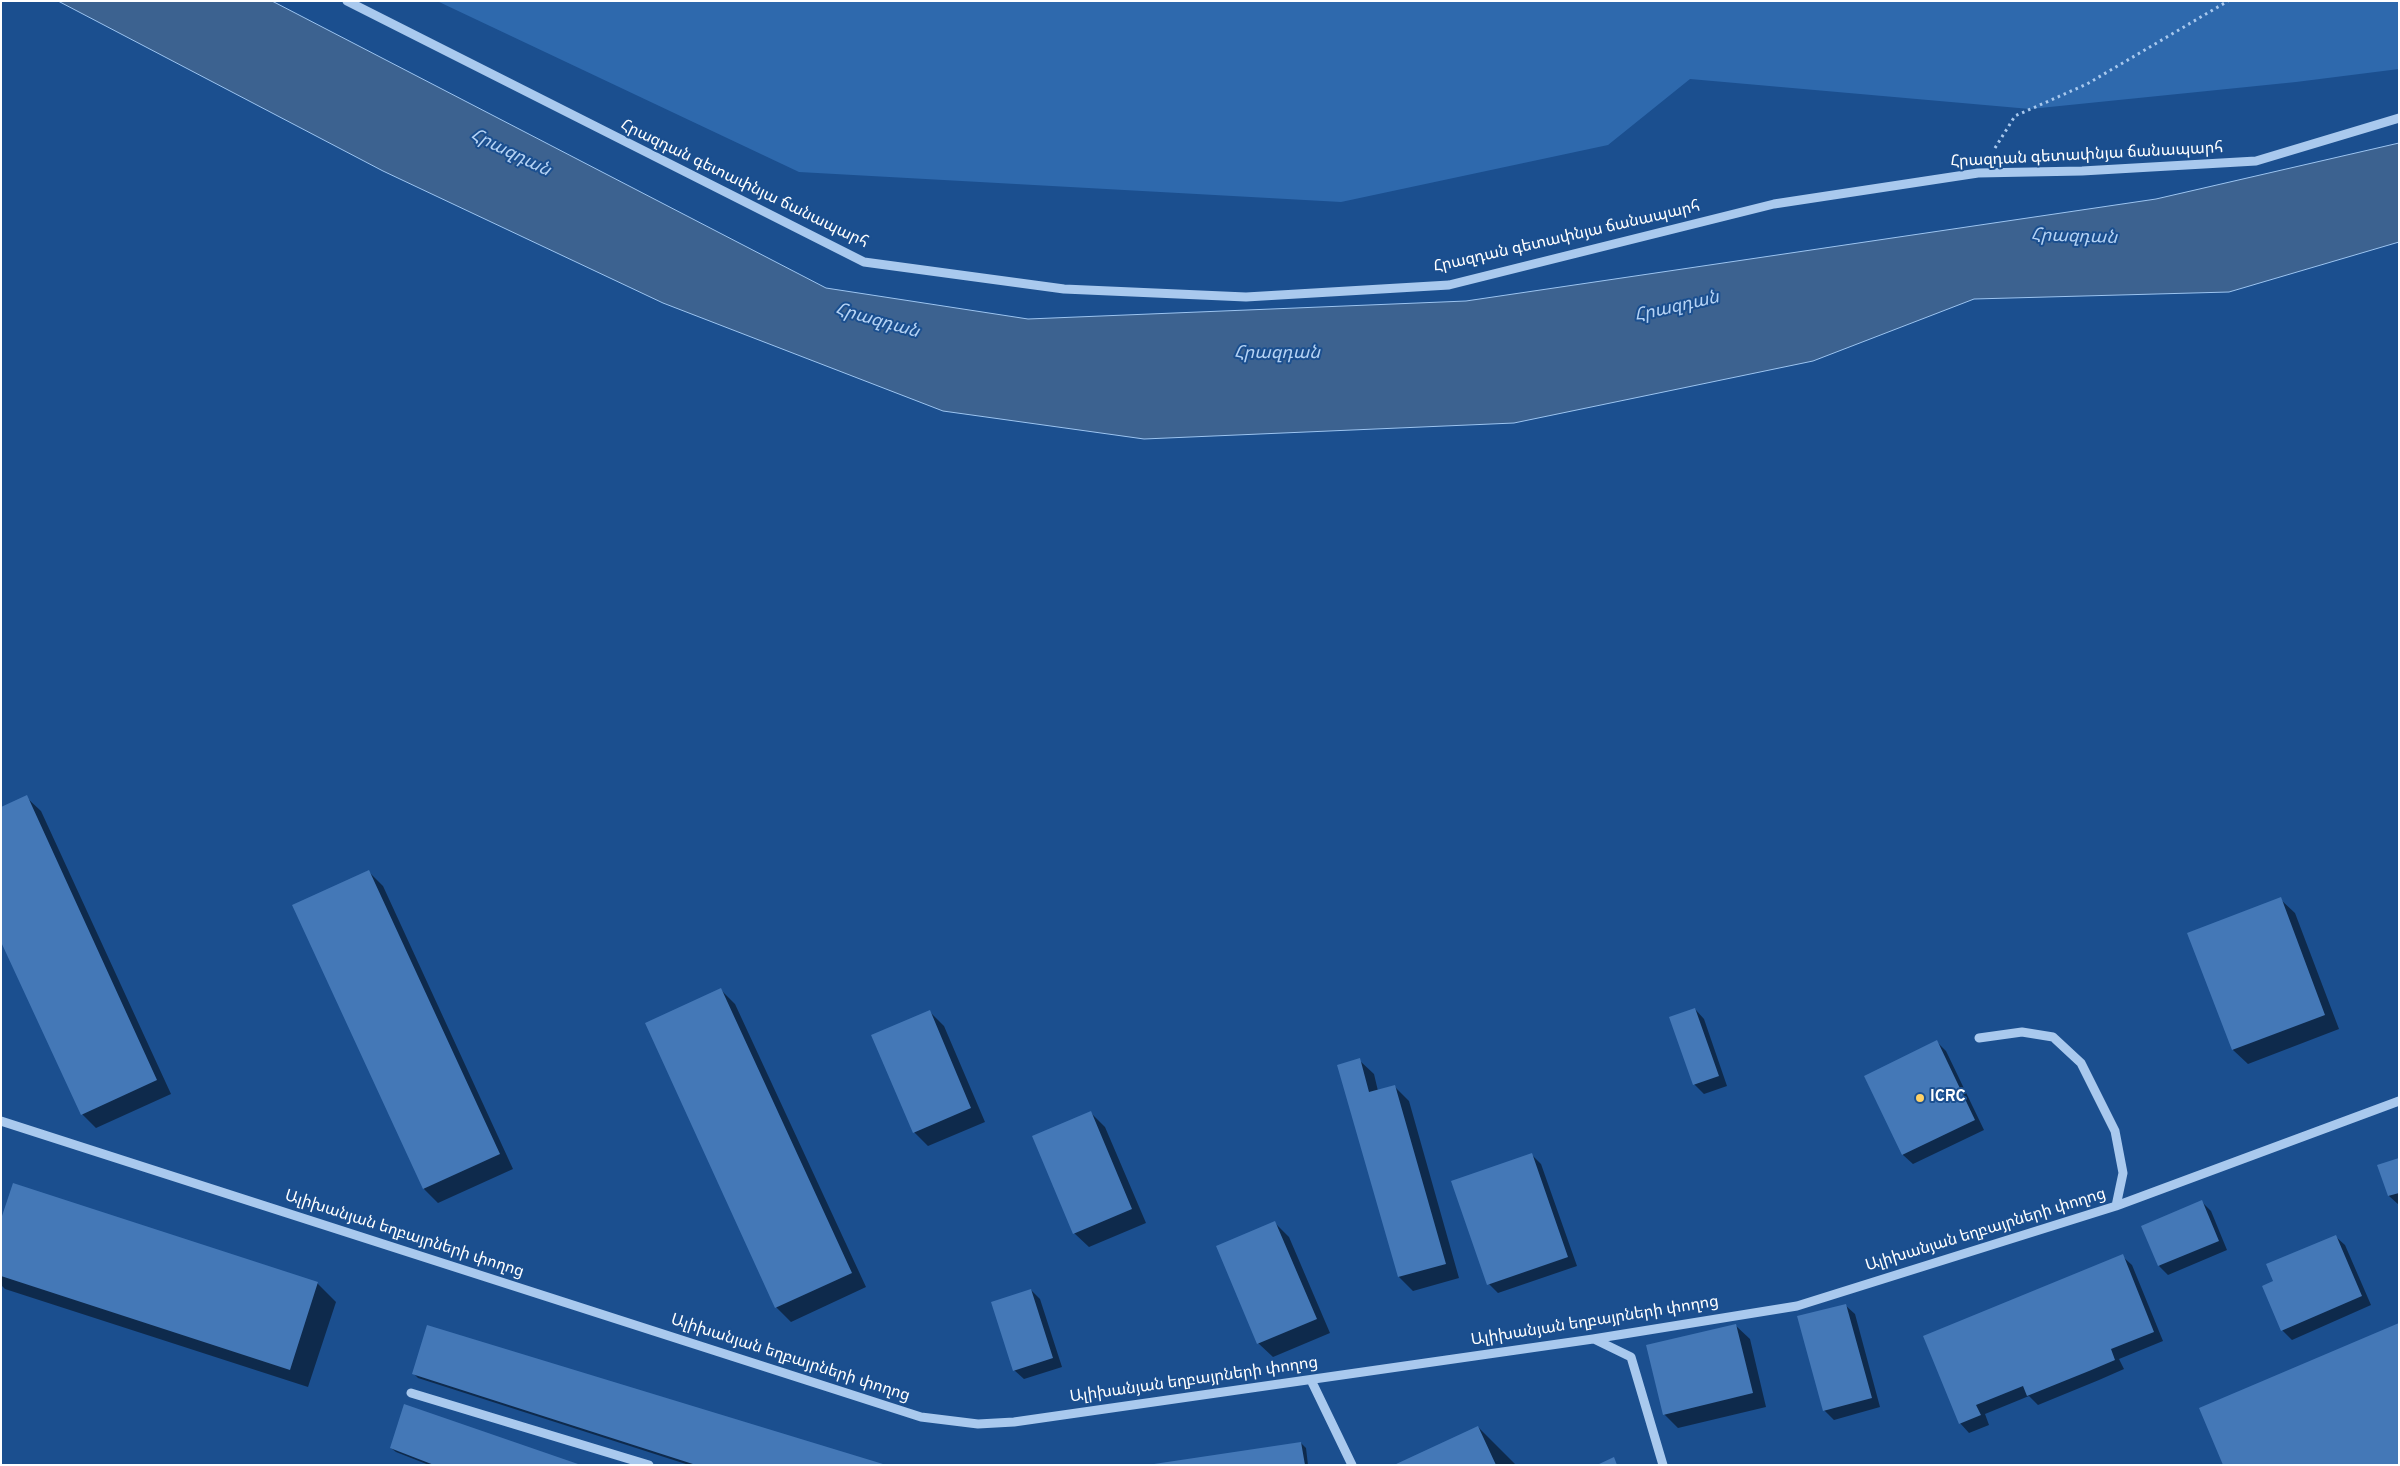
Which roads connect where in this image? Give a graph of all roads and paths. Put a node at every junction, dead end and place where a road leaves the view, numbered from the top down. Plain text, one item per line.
1 (347, 1) edge
2 (2228, 1) edge
3 (2399, 118) edge
4 (1978, 174) junction
5 (1979, 1038) dead end
6 (2399, 1101) edge
7 (1, 1121) edge
8 (2116, 1206) junction
9 (1593, 1339) junction
10 (1311, 1380) junction
11 (411, 1393) dead end
12 (649, 1465) edge
13 (1352, 1465) edge
14 (1663, 1465) edge

1 - 4 street, Հրազդան գետափնյա ճանապարհ
2 - 4 path
3 - 4 street, Հրազդան գետափնյա ճանապարհ
5 - 8 street
6 - 8 street, Ալիխանյան եղբայրների փողոց
7 - 10 street, Ալիխանյան եղբայրների փողոց
8 - 9 street, Ալիխանյան եղբայրների փողոց
9 - 10 street, Ալիխանյան եղբայրների փողոց
9 - 14 street
10 - 13 street
11 - 12 street

